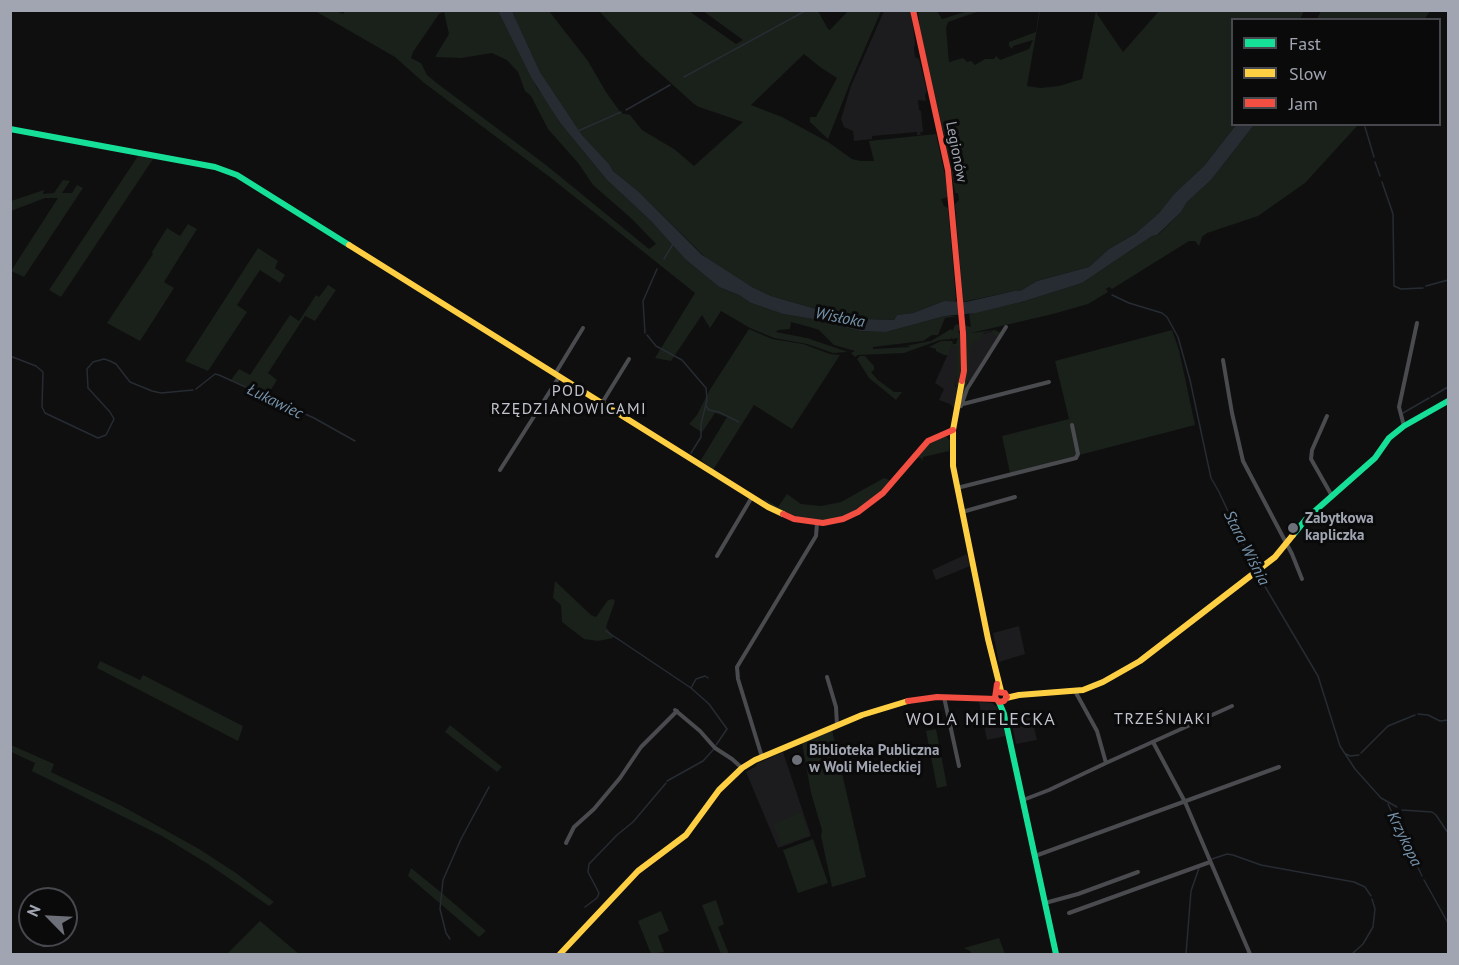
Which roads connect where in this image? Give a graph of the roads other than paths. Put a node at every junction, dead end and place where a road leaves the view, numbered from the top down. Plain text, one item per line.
1 (914, 12) edge
2 (10, 129) edge
3 (1416, 323) dead end
4 (1006, 327) dead end
5 (583, 328) dead end
6 (630, 359) dead end
7 (1223, 360) dead end
8 (557, 375) junction
9 (1049, 382) dead end
10 (1449, 401) edge
11 (602, 403) junction
12 (960, 406) junction
13 (1328, 416) dead end
14 (1072, 425) dead end
15 (1404, 426) junction
16 (953, 430) junction
17 (500, 470) dead end
18 (956, 488) junction
19 (1332, 496) junction
20 (752, 497) junction
21 (1015, 497) dead end
22 (961, 512) junction
23 (817, 523) junction
24 (1286, 544) junction
25 (717, 556) dead end
26 (1302, 579) dead end
27 (828, 677) dead end
28 (1076, 691) junction
29 (1001, 696) junction
30 (944, 697) junction
31 (1232, 706) dead end
32 (837, 725) junction
33 (1153, 742) junction
34 (762, 757) junction
35 (1106, 764) junction
36 (959, 766) dead end
37 (1279, 767) dead end
38 (742, 768) junction
39 (1023, 800) junction
40 (1185, 802) junction
41 (566, 843) dead end
42 (1035, 856) junction
43 (1210, 862) junction
44 (1138, 872) dead end
45 (1046, 903) junction
46 (1069, 913) dead end
47 (560, 954) edge
48 (1056, 954) edge
49 (1250, 954) edge

1 - 12 street, Legionów
2 - 8 street
3 - 15 street
4 - 12 street
5 - 8 street
6 - 11 street
7 - 24 street
8 - 11 street
8 - 17 street
9 - 12 street
10 - 15 street
11 - 20 street
12 - 16 street, Legionów
13 - 19 street
14 - 18 street
15 - 19 street
16 - 18 street, Legionów
16 - 23 street
18 - 22 street, Legionów
19 - 24 street
20 - 23 street
20 - 25 street
21 - 22 street
22 - 29 street, Legionów
23 - 34 street
24 - 26 street
24 - 28 street
27 - 32 street
28 - 29 street
28 - 35 street
29 - 30 street
29 - 39 street, Legionów
30 - 32 street
30 - 36 street
31 - 33 street
32 - 34 street
33 - 35 street
33 - 40 street
34 - 38 street
35 - 39 street
37 - 40 street
38 - 41 street
38 - 47 street
39 - 42 street, Legionów
40 - 42 street
40 - 43 street
42 - 45 street, Legionów
43 - 46 street
43 - 49 street
44 - 45 street
45 - 48 street, Legionów

